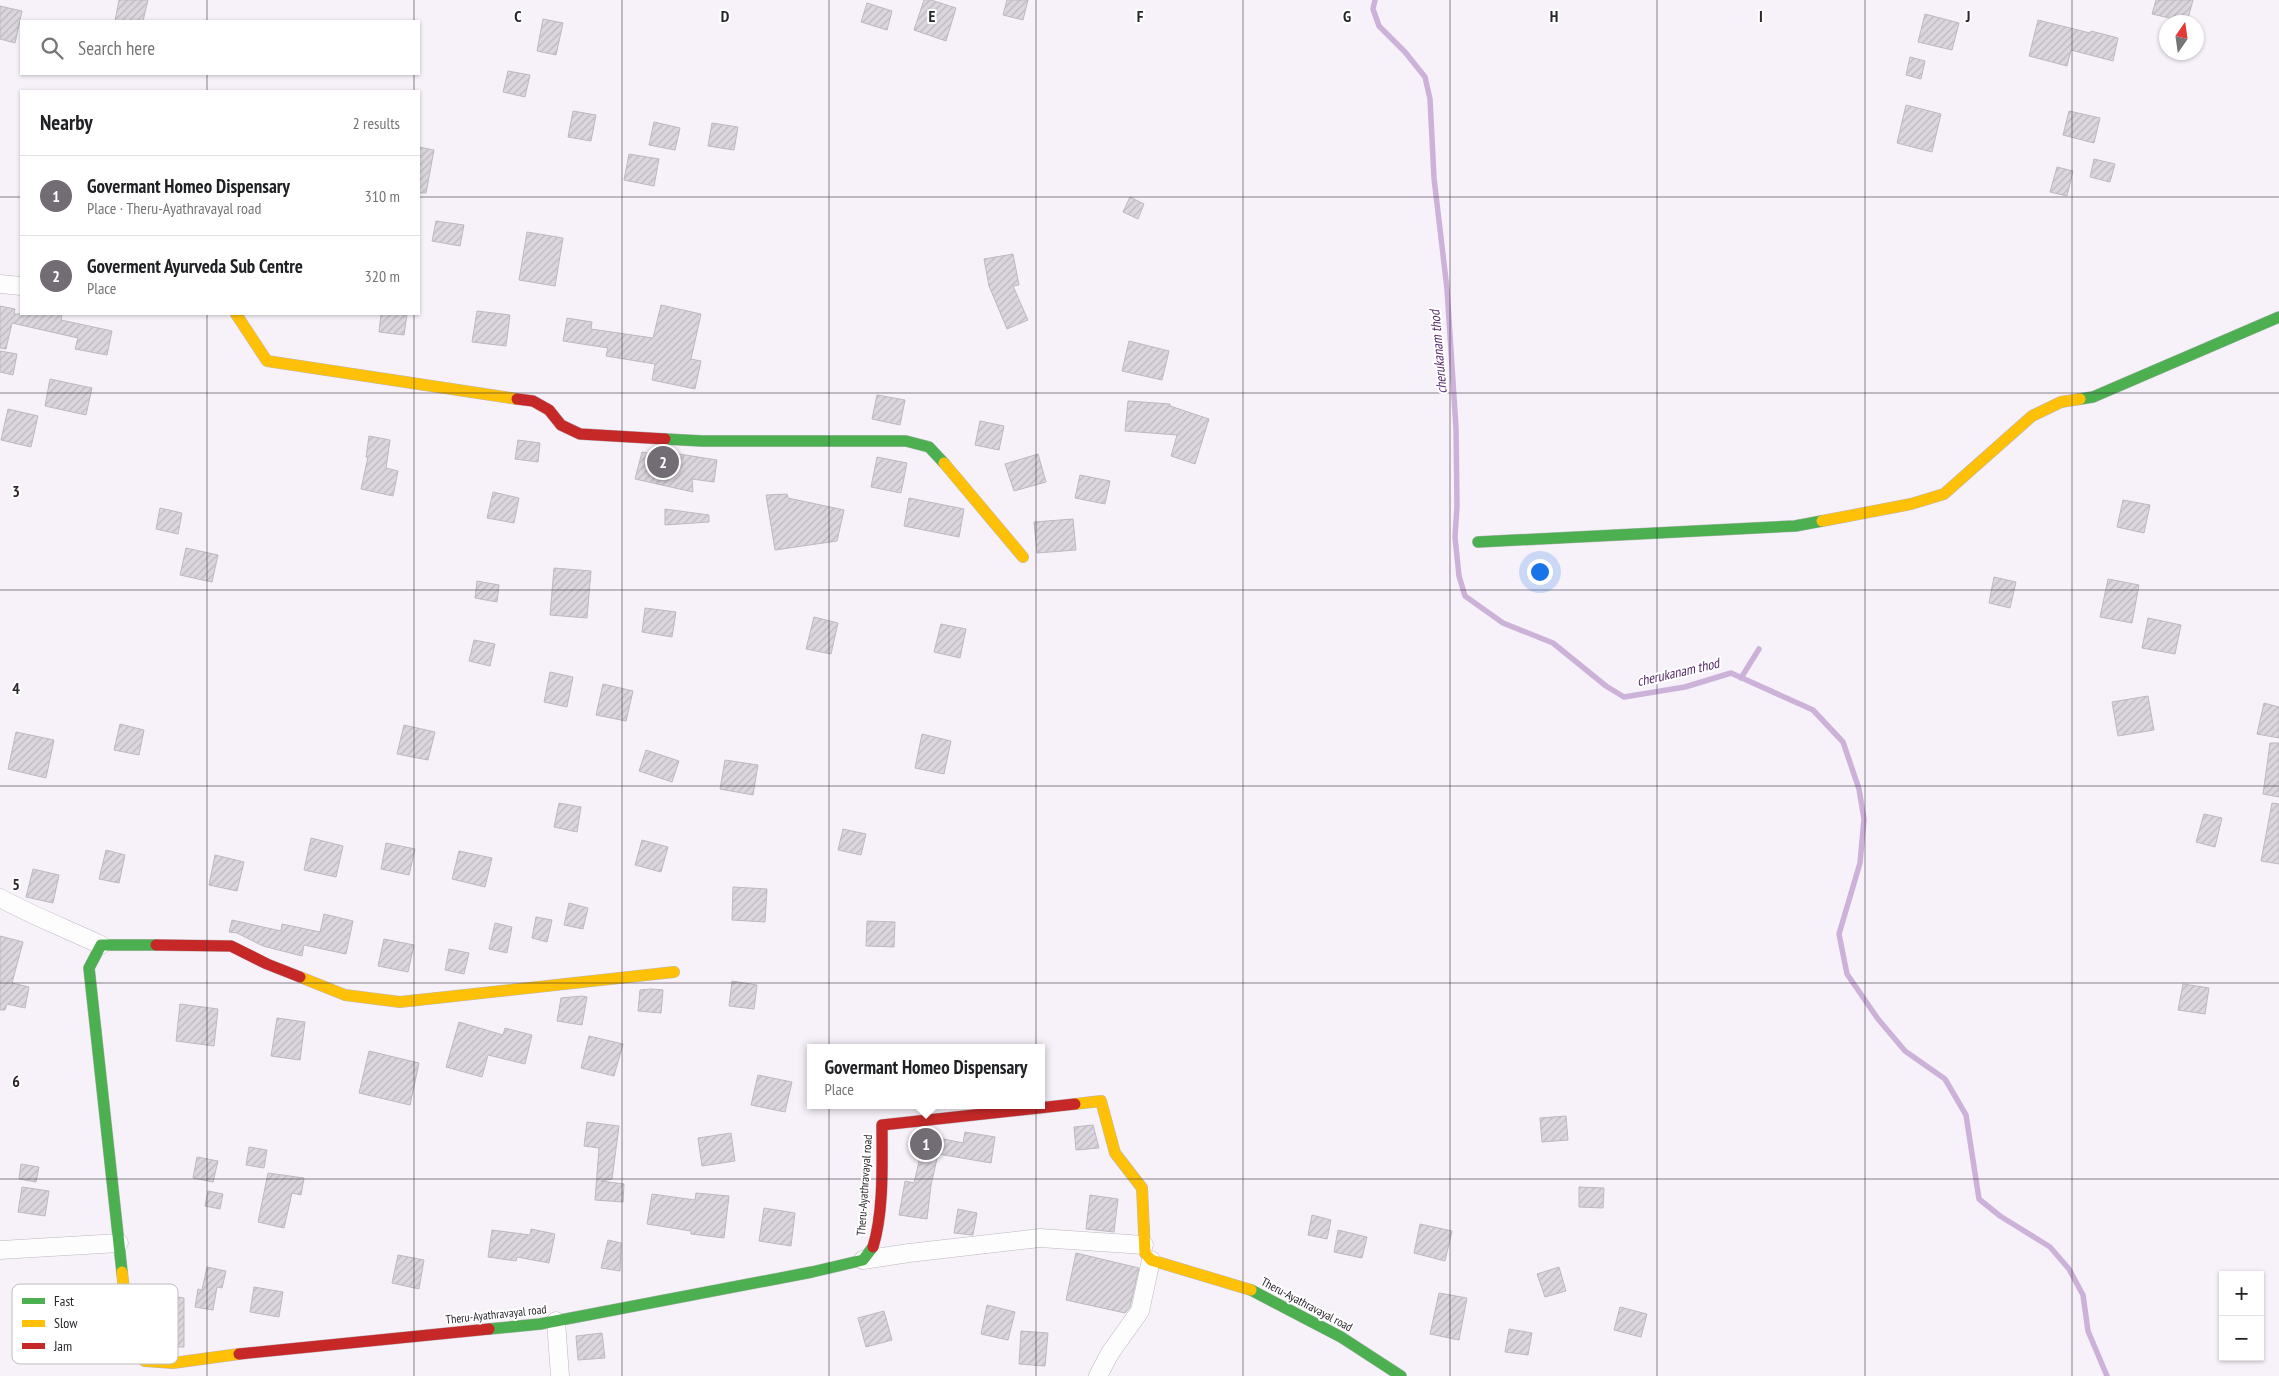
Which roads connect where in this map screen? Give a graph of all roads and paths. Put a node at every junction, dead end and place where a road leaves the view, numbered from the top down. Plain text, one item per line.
1 (0, 284) edge
2 (20, 286) edge
3 (237, 315) edge
4 (2279, 317) edge
5 (1478, 542) dead end
6 (1023, 558) dead end
7 (0, 898) edge
8 (101, 945) junction
9 (674, 972) dead end
10 (1045, 1107) edge
11 (1028, 1109) edge
12 (119, 1243) junction
13 (0, 1250) edge
14 (1147, 1252) junction
15 (864, 1260) junction
16 (124, 1284) edge
17 (556, 1321) junction
18 (178, 1362) edge
19 (560, 1376) edge
20 (1098, 1376) edge
21 (1401, 1376) edge

1 - 2 street
3 - 6 street
4 - 5 street
7 - 8 street
8 - 9 street
8 - 12 street
10 - 14 street, Theru-Ayathravayal road
11 - 15 street, Theru-Ayathravayal road
12 - 13 street
12 - 16 street, Theru-Ayathravayal road
14 - 15 street
14 - 20 street
14 - 21 street, Theru-Ayathravayal road
15 - 17 street, Theru-Ayathravayal road
17 - 18 street, Theru-Ayathravayal road
17 - 19 street

